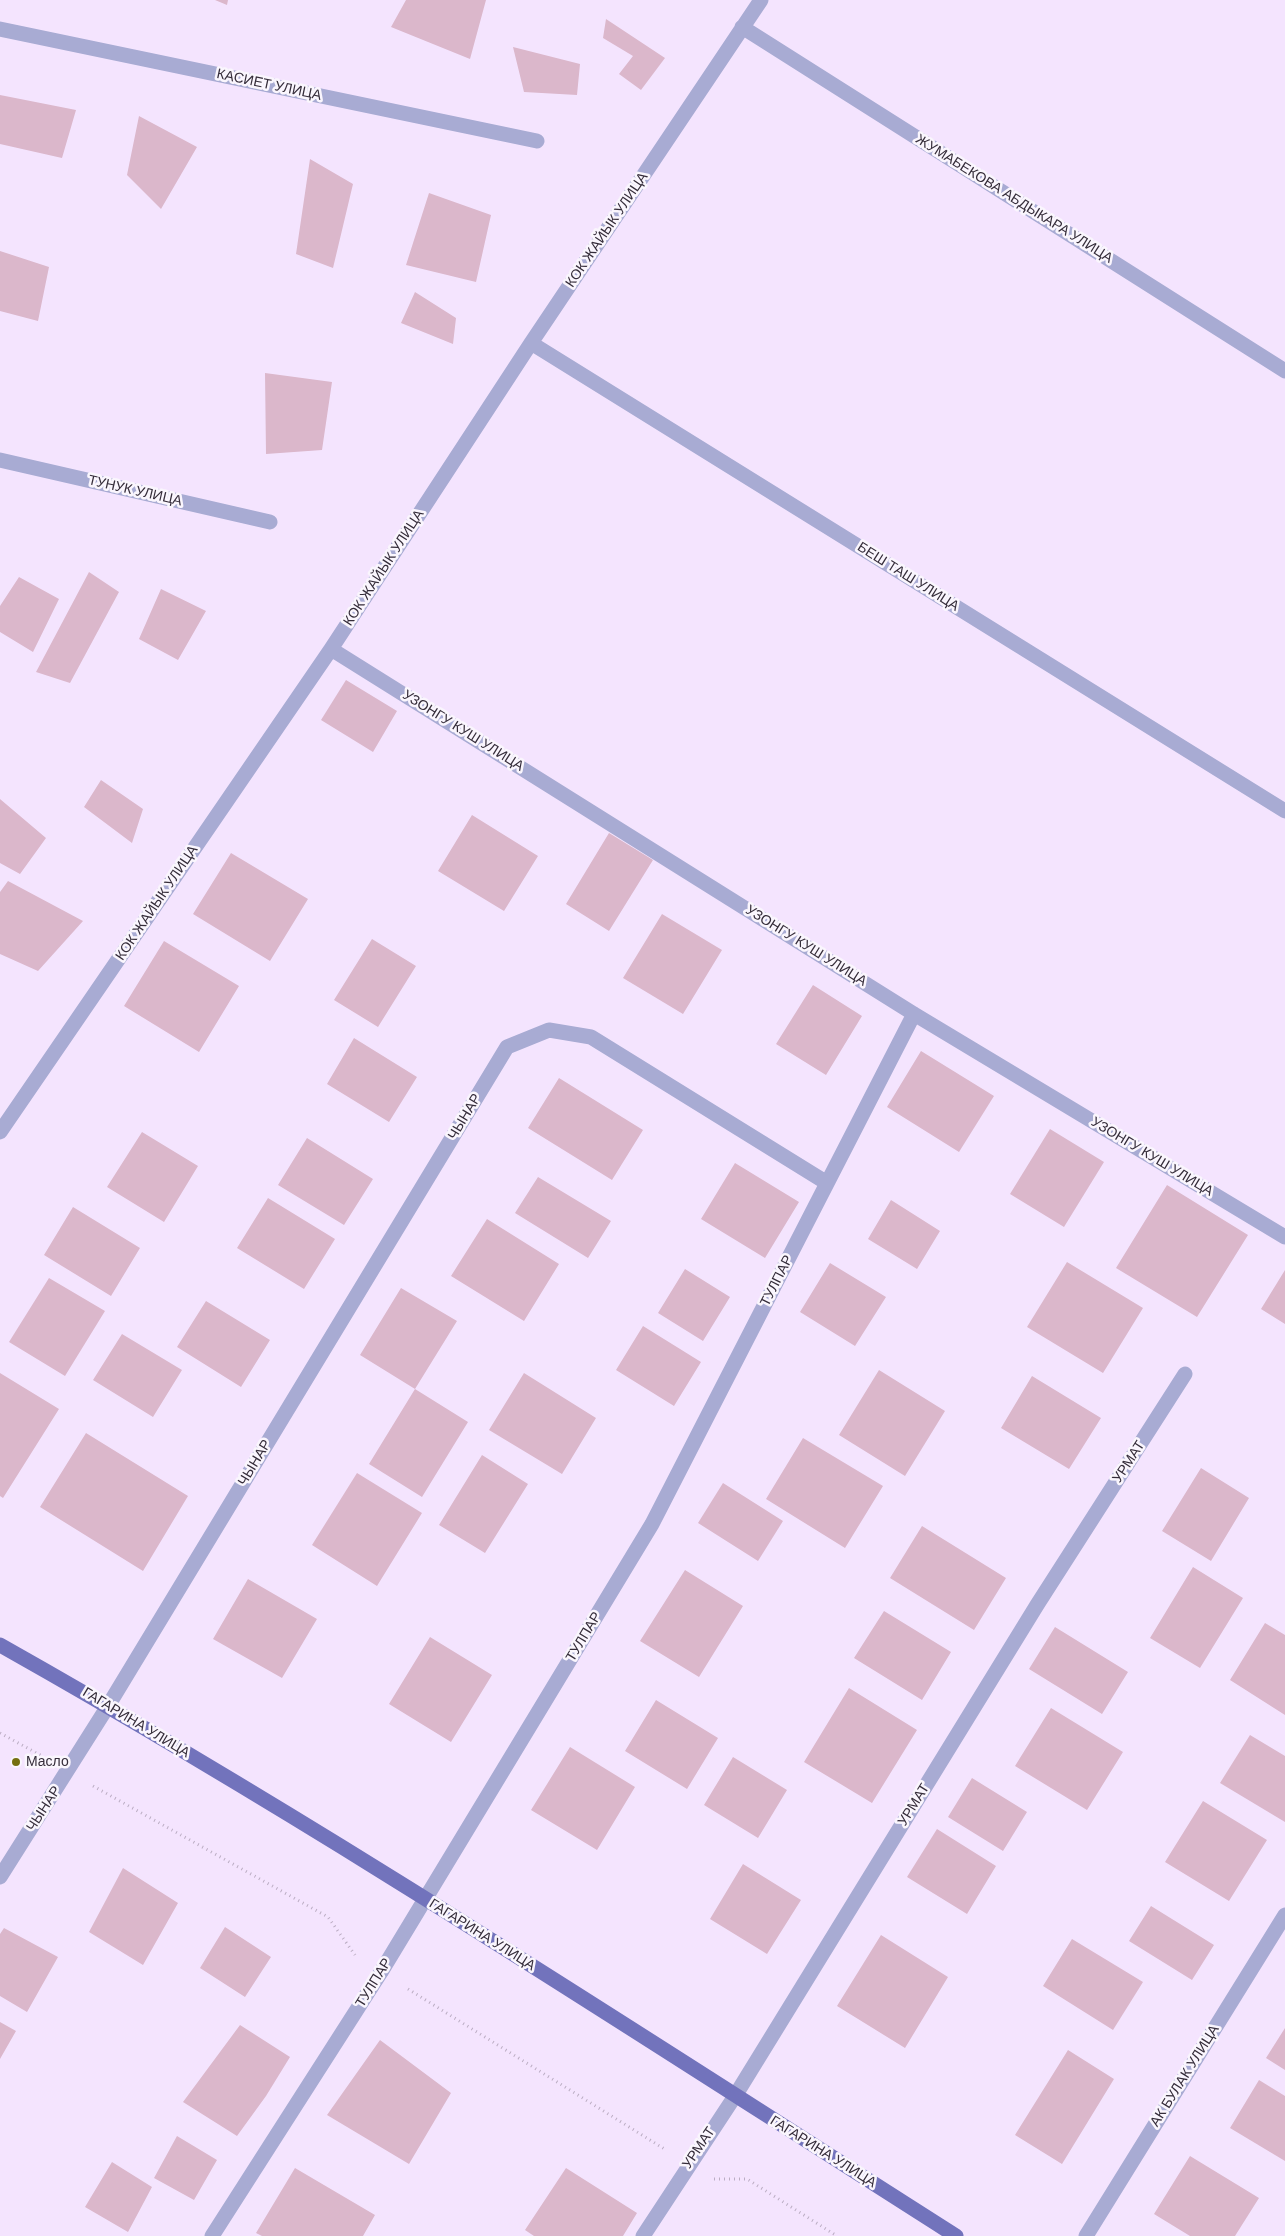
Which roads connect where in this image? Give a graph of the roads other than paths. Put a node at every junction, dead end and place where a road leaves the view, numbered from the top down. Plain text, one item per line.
1 (761, 0) edge
2 (742, 27) junction
3 (0, 29) edge
4 (537, 142) dead end
5 (531, 343) junction
6 (1285, 371) edge
7 (0, 460) edge
8 (270, 522) dead end
9 (331, 649) junction
10 (1285, 812) edge
11 (914, 1014) junction
12 (0, 1132) edge
13 (827, 1183) junction
14 (1285, 1237) edge
15 (1185, 1374) dead end
16 (0, 1645) edge
17 (108, 1706) junction
18 (0, 1877) edge
19 (426, 1899) junction
20 (1285, 1915) edge
21 (735, 2096) junction
22 (212, 2236) edge
23 (643, 2236) edge
24 (956, 2236) edge
25 (1086, 2236) edge

1 - 2 street, КОК ЖАЙЫК УЛИЦА
2 - 5 street, КОК ЖАЙЫК УЛИЦА
2 - 6 street, ЖУМАБЕКОВА АБДЫКАРА УЛИЦА
3 - 4 street, КАСИЕТ УЛИЦА
5 - 9 street, КОК ЖАЙЫК УЛИЦА
5 - 10 street, БЕШ ТАШ УЛИЦА
7 - 8 street, ТУНУК УЛИЦА
9 - 11 street, УЗОНГУ КУШ УЛИЦА
9 - 12 street, КОК ЖАЙЫК УЛИЦА
11 - 13 street, ТУЛПАР
11 - 14 street, УЗОНГУ КУШ УЛИЦА
13 - 17 street, ЧЫНАР
13 - 19 street, ТУЛПАР
15 - 21 street, УРМАТ
16 - 17 main road, ГАГАРИНА УЛИЦА
17 - 18 street, ЧЫНАР
17 - 19 main road, ГАГАРИНА УЛИЦА
19 - 21 main road, ГАГАРИНА УЛИЦА
19 - 22 street, ТУЛПАР
20 - 25 street, АК БУЛАК УЛИЦА
21 - 23 street, УРМАТ
21 - 24 main road, ГАГАРИНА УЛИЦА

